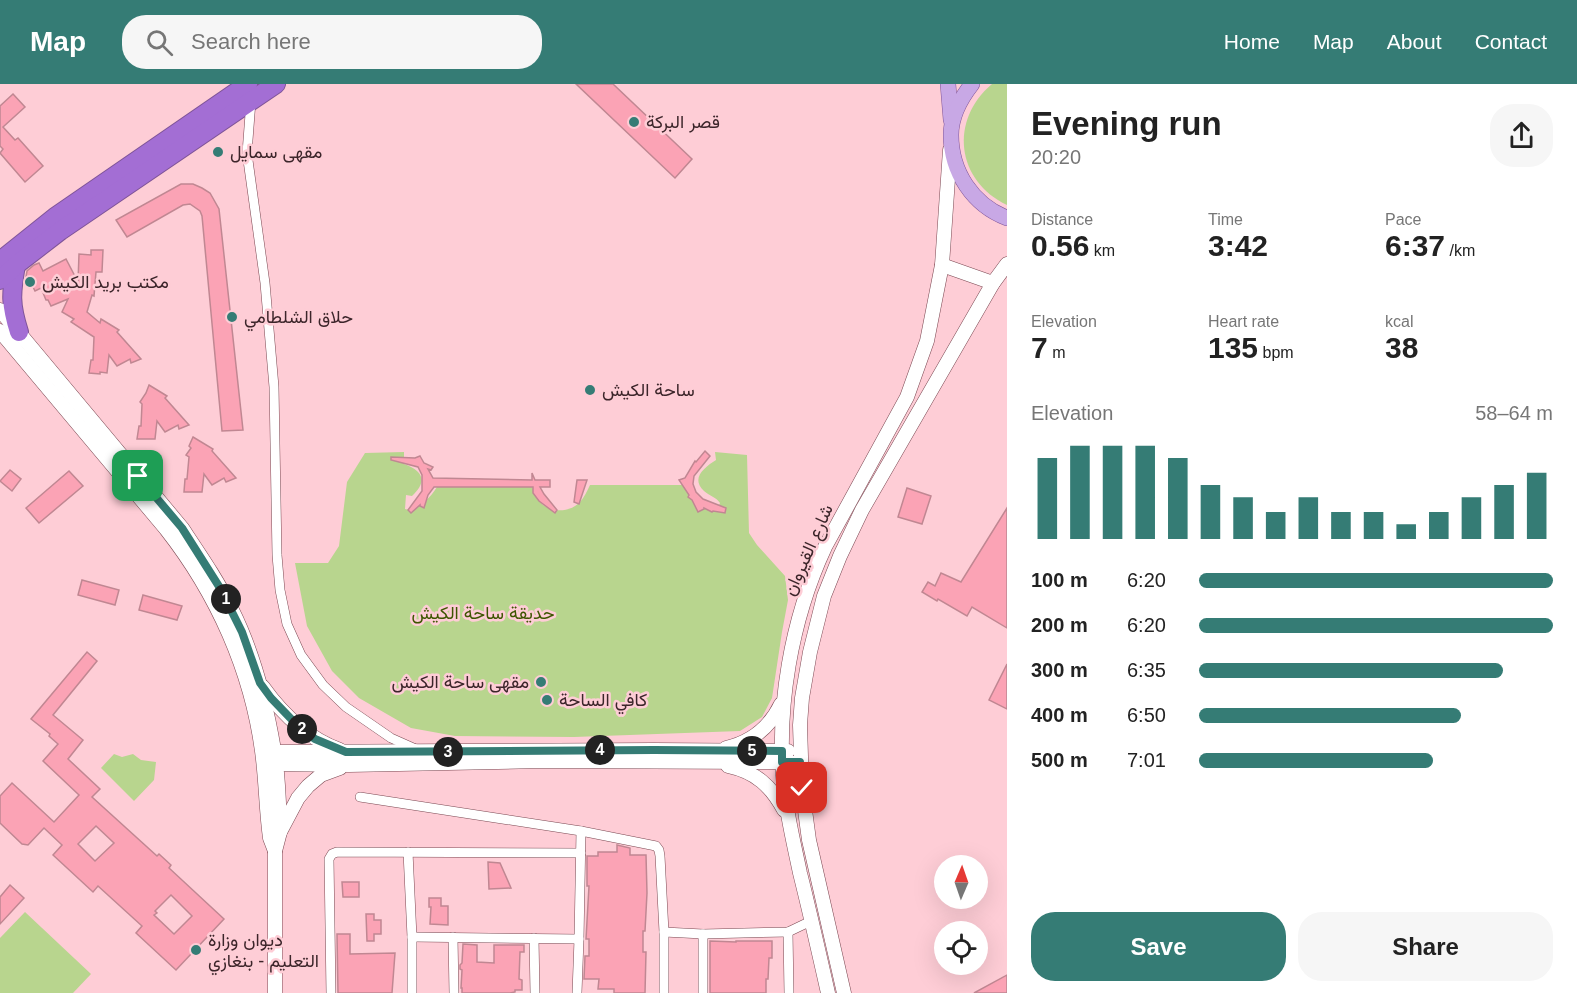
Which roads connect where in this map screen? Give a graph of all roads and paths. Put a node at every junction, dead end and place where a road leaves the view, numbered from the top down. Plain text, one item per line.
1 (228, 84) edge
2 (276, 84) edge
3 (948, 84) edge
4 (972, 84) edge
5 (249, 93) edge
6 (220, 102) junction
7 (952, 132) junction
8 (1007, 218) edge
9 (18, 245) junction
10 (0, 249) edge
11 (8, 263) edge
12 (1007, 264) edge
13 (942, 265) junction
14 (0, 280) edge
15 (993, 283) junction
16 (0, 310) edge
17 (0, 331) edge
18 (10, 338) edge
19 (260, 683) junction
20 (785, 697) junction
21 (423, 752) junction
22 (782, 756) junction
23 (800, 756) junction
24 (710, 757) junction
25 (269, 758) junction
26 (347, 758) junction
27 (360, 796) dead end
28 (789, 820) junction
29 (581, 831) junction
30 (280, 832) junction
31 (275, 851) junction
32 (408, 852) junction
33 (581, 853) junction
34 (811, 921) junction
35 (664, 932) junction
36 (788, 932) junction
37 (703, 934) junction
38 (411, 937) junction
39 (453, 937) junction
40 (534, 938) junction
41 (579, 939) junction
42 (274, 993) edge
43 (331, 993) edge
44 (412, 993) edge
45 (454, 993) edge
46 (535, 993) edge
47 (577, 993) edge
48 (664, 993) edge
49 (703, 993) edge
50 (789, 993) edge
51 (828, 993) edge
52 (844, 993) edge

1 - 6 street
2 - 5 highway
3 - 7 main road
4 - 7 main road
5 - 6 highway
5 - 11 highway
5 - 21 street
6 - 9 highway
7 - 8 main road
7 - 13 main road, شارع القيروان
9 - 10 highway
9 - 11 highway
11 - 14 highway
11 - 18 highway
12 - 15 main road, شارع القيروان
13 - 15 main road
13 - 20 main road, شارع القيروان
15 - 23 main road, شارع القيروان
16 - 18 main road
17 - 18 main road
18 - 19 main road
18 - 25 main road
19 - 25 main road
19 - 26 main road
20 - 22 main road, شارع القيروان
20 - 24 main road
21 - 24 main road
21 - 26 main road
22 - 23 main road
22 - 24 main road
22 - 28 main road, شارع القيروان
23 - 52 main road, شارع القيروان
24 - 26 main road
24 - 28 main road
25 - 26 main road
25 - 30 main road
25 - 31 main road
26 - 30 main road
27 - 29 street
28 - 34 main road, شارع القيروان
29 - 33 street
29 - 35 street
30 - 31 main road
31 - 42 main road
32 - 33 street
32 - 38 street
32 - 43 street
33 - 41 street
34 - 36 street
34 - 51 main road, شارع القيروان
35 - 37 street
35 - 48 street
36 - 37 street
36 - 50 street
37 - 49 street
38 - 39 street
38 - 44 street
39 - 40 street
39 - 45 street
40 - 41 street
40 - 46 street
41 - 47 street

